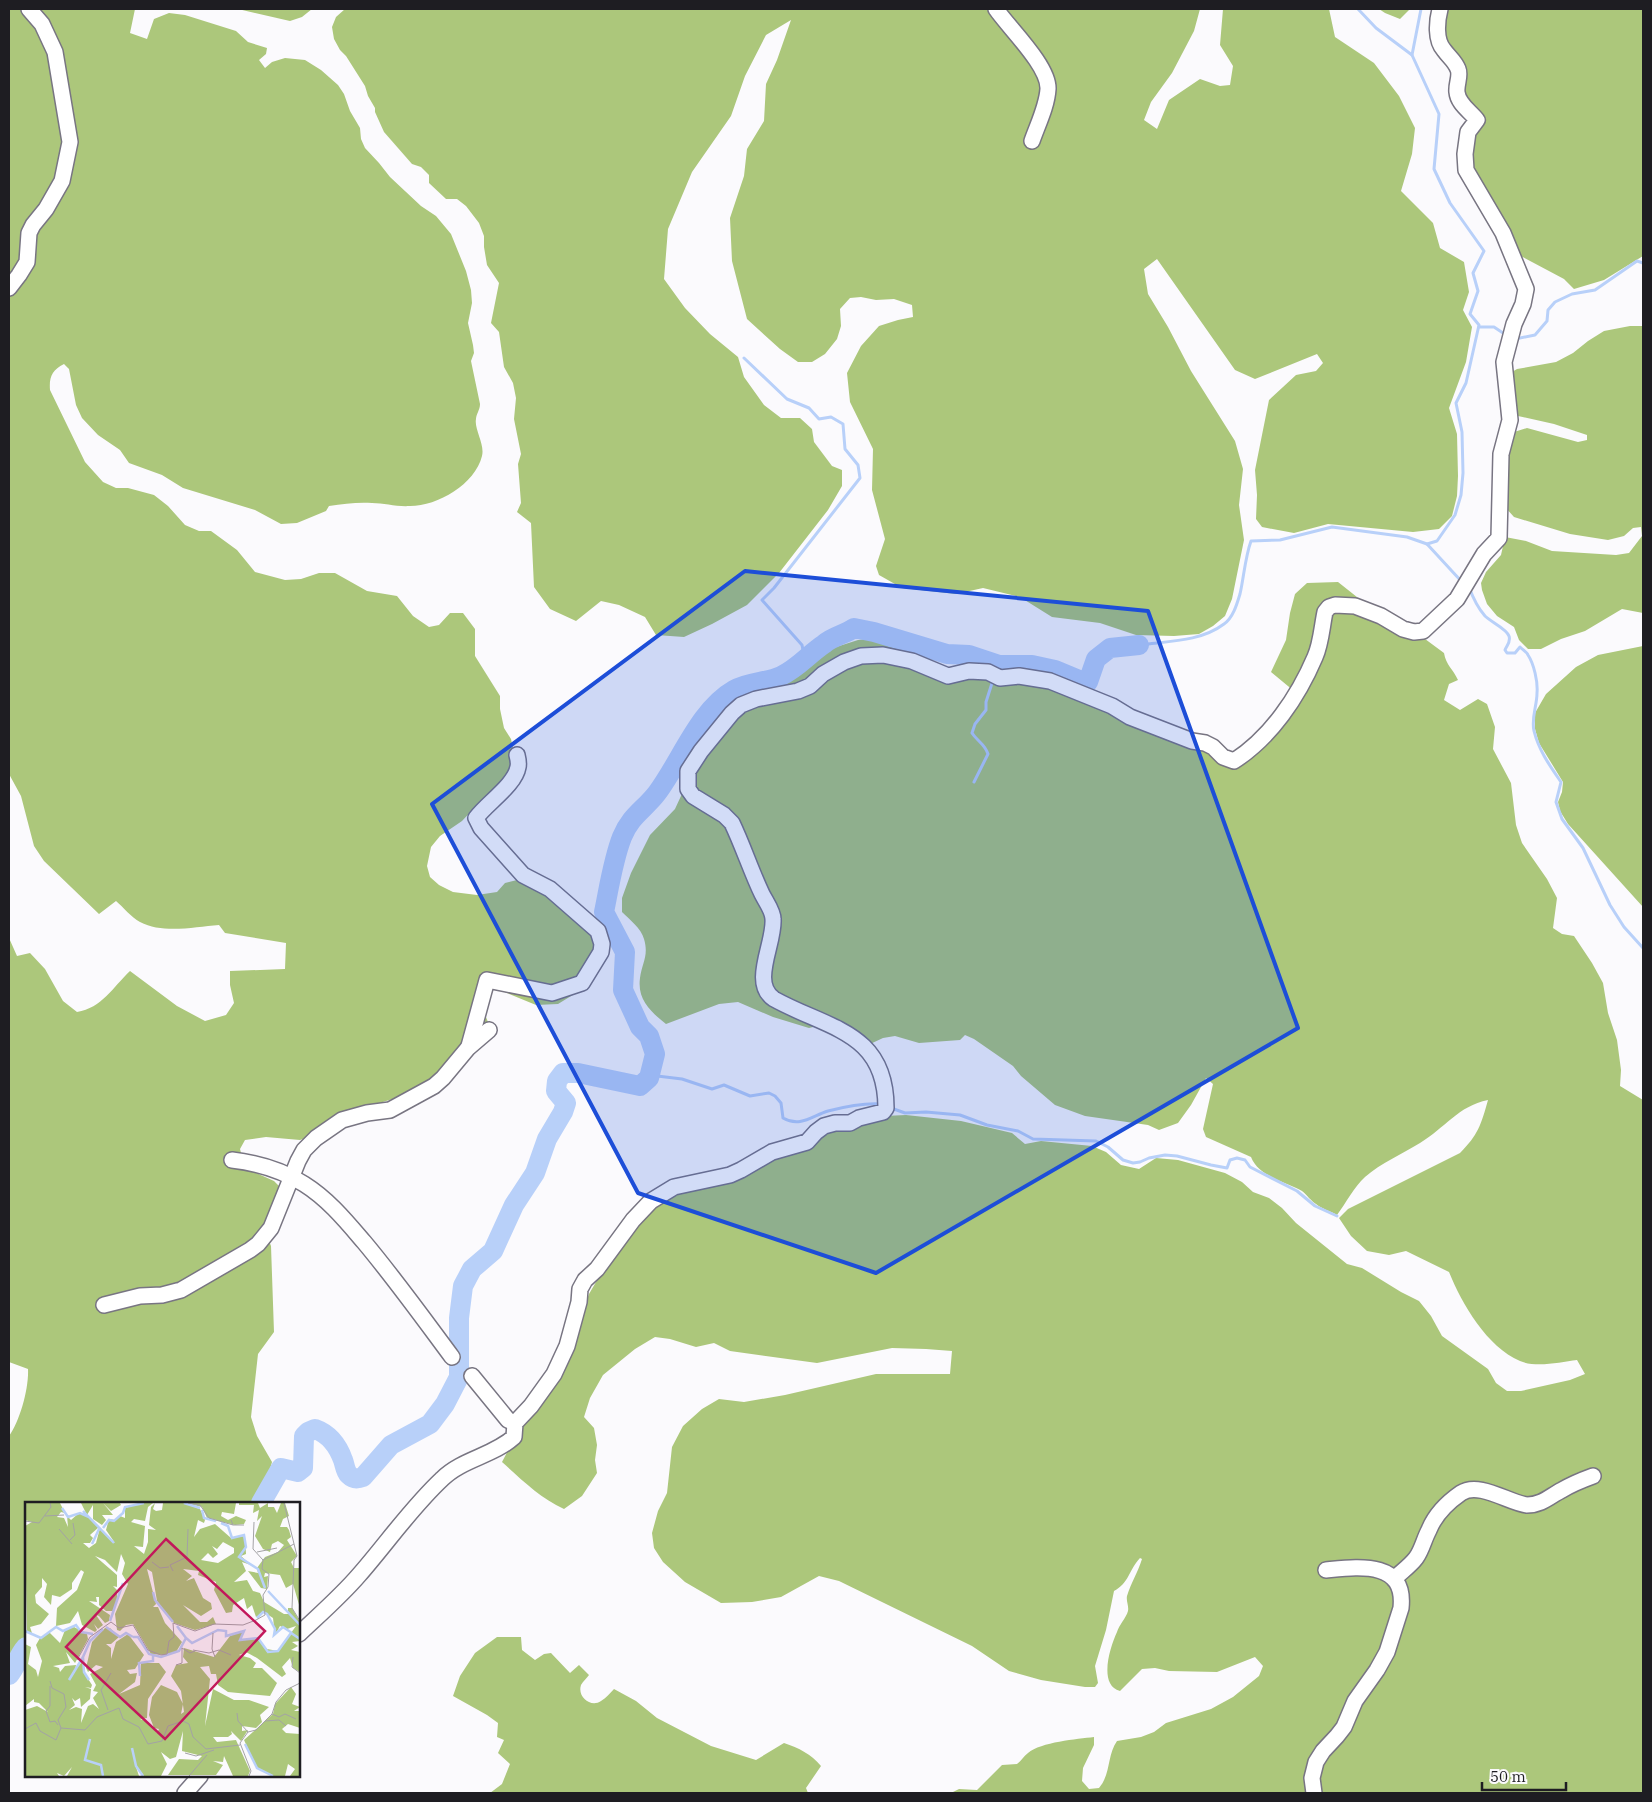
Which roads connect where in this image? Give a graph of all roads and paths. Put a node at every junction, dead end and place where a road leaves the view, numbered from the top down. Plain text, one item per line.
1 (30, 9) edge
2 (996, 9) edge
3 (1440, 9) edge
4 (1032, 140) dead end
5 (9, 288) edge
6 (518, 755) dead end
7 (489, 1030) dead end
8 (468, 1048) junction
9 (232, 1160) dead end
10 (292, 1177) junction
11 (104, 1305) dead end
12 (452, 1357) dead end
13 (472, 1376) dead end
14 (515, 1423) junction
15 (1593, 1476) dead end
16 (1326, 1570) dead end
17 (1394, 1579) junction
18 (300, 1633) edge
19 (199, 1777) edge
20 (185, 1793) edge
21 (1314, 1793) edge

1 - 5 street
2 - 4 street
3 - 14 street
6 - 8 street
7 - 8 street
8 - 10 street
9 - 10 street
10 - 11 street
10 - 12 street
13 - 14 street
14 - 18 street
15 - 17 street
16 - 17 street
17 - 21 street
19 - 20 street

